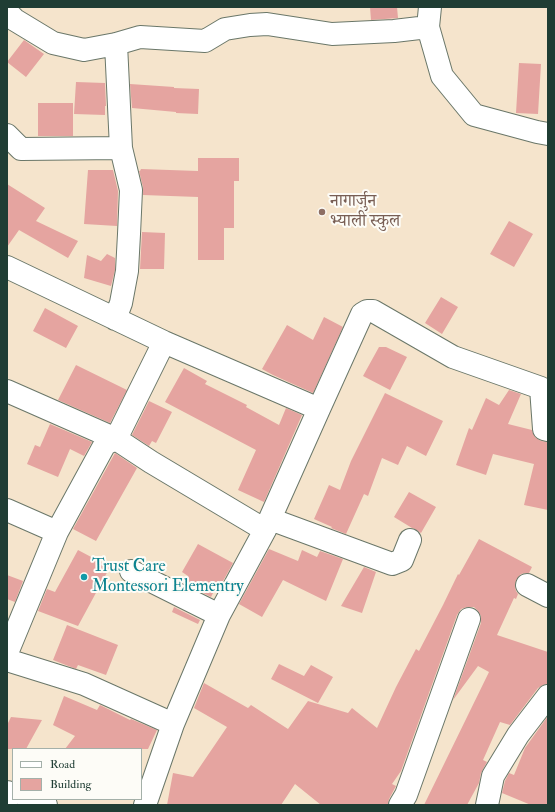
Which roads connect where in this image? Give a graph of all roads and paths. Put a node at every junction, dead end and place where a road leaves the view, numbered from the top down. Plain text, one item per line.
1 (7, 12) edge
2 (429, 17) edge
3 (116, 44) junction
4 (548, 134) edge
5 (7, 135) edge
6 (121, 148) junction
7 (7, 267) edge
8 (114, 319) junction
9 (164, 342) junction
10 (7, 391) edge
11 (319, 409) junction
12 (548, 430) edge
13 (116, 439) junction
14 (7, 510) edge
15 (268, 524) junction
16 (57, 532) junction
17 (410, 540) dead end
18 (131, 571) dead end
19 (528, 585) dead end
20 (548, 596) edge
21 (219, 615) junction
22 (469, 618) dead end
23 (7, 653) edge
24 (7, 660) edge
25 (548, 696) edge
26 (173, 724) junction
27 (31, 800) edge
28 (46, 805) edge
29 (145, 805) edge
30 (400, 805) edge
31 (487, 805) edge

1 - 3 street
2 - 3 street
2 - 4 street
3 - 6 street
5 - 6 street
6 - 8 street
7 - 8 street
8 - 9 street
9 - 11 street
9 - 13 street
10 - 13 street
11 - 12 street
11 - 15 street
13 - 15 street
13 - 16 street
14 - 16 street
15 - 17 street
15 - 21 street
16 - 23 street
18 - 21 street
19 - 20 street
21 - 26 street
22 - 30 street
24 - 26 street
25 - 31 street
26 - 29 street
27 - 28 street

